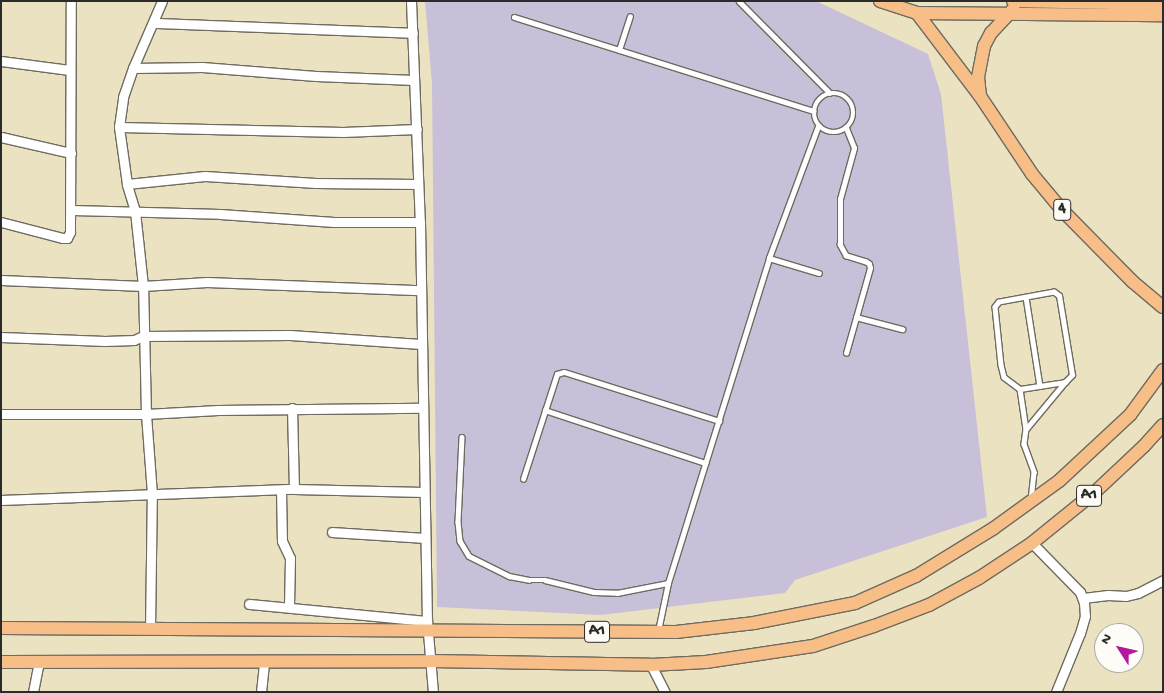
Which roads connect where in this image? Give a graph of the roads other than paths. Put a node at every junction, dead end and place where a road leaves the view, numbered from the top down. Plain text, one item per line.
1 (71, 1) edge
2 (162, 1) edge
3 (411, 1) edge
4 (739, 1) edge
5 (880, 1) edge
6 (1022, 2) edge
7 (1163, 4) edge
8 (897, 5) edge
9 (1011, 7) edge
10 (917, 13) junction
11 (1163, 15) edge
12 (630, 16) dead end
13 (514, 17) dead end
14 (154, 23) junction
15 (413, 32) junction
16 (619, 50) junction
17 (1, 61) edge
18 (133, 68) junction
19 (69, 70) junction
20 (414, 80) junction
21 (830, 93) junction
22 (980, 96) junction
23 (814, 111) junction
24 (818, 126) junction
25 (119, 127) junction
26 (846, 128) junction
27 (417, 129) junction
28 (1, 137) edge
29 (71, 153) junction
30 (127, 184) junction
31 (418, 184) junction
32 (72, 210) junction
33 (135, 211) junction
34 (1, 222) edge
35 (420, 222) junction
36 (769, 258) junction
37 (820, 273) dead end
38 (1, 280) edge
39 (143, 286) junction
40 (420, 290) junction
41 (1026, 297) junction
42 (1163, 307) edge
43 (856, 317) junction
44 (902, 329) dead end
45 (143, 336) junction
46 (1, 337) edge
47 (421, 344) junction
48 (846, 353) dead end
49 (1163, 370) edge
50 (1065, 382) junction
51 (1040, 386) junction
52 (1020, 389) junction
53 (292, 408) junction
54 (422, 408) junction
55 (545, 410) junction
56 (1, 414) edge
57 (146, 414) junction
58 (718, 421) junction
59 (1163, 425) edge
60 (1026, 429) junction
61 (462, 437) dead end
62 (705, 463) junction
63 (523, 479) dead end
64 (294, 489) junction
65 (281, 490) junction
66 (424, 492) junction
67 (152, 494) junction
68 (1, 500) edge
69 (1032, 501) junction
70 (332, 532) dead end
71 (425, 538) junction
72 (1032, 543) junction
73 (1163, 580) edge
74 (668, 583) junction
75 (1082, 598) junction
76 (249, 604) dead end
77 (288, 607) junction
78 (428, 626) junction
79 (1, 628) edge
80 (150, 629) junction
81 (658, 632) junction
82 (430, 661) junction
83 (1, 662) edge
84 (39, 662) junction
85 (264, 662) junction
86 (651, 665) junction
87 (33, 692) edge
88 (261, 692) edge
89 (433, 692) edge
90 (665, 692) edge
91 (1056, 692) edge

1 - 19 street
2 - 14 street
3 - 15 street
4 - 21 lane
5 - 8 main road
6 - 7 main road
6 - 9 main road
8 - 10 main road
9 - 10 main road
9 - 11 main road
9 - 22 main road
10 - 22 main road, 4
12 - 16 lane
13 - 16 lane
14 - 15 street
14 - 18 street
15 - 20 street
16 - 23 lane
17 - 19 street
18 - 20 street
18 - 25 street
19 - 29 street
20 - 27 street
21 - 23 lane
21 - 26 lane
22 - 42 main road, 4
23 - 24 lane
24 - 26 lane
24 - 36 lane
25 - 27 street
25 - 30 street
26 - 43 lane
27 - 31 street
28 - 29 street
29 - 32 street
30 - 31 street
30 - 33 street
31 - 35 street
32 - 33 street
32 - 34 street
33 - 35 street
33 - 39 street
35 - 40 street
36 - 37 lane
36 - 58 lane
38 - 39 street
39 - 40 street
39 - 45 street
40 - 47 street
41 - 50 lane
41 - 51 lane
41 - 52 lane
43 - 44 lane
43 - 48 lane
45 - 46 street
45 - 47 street
45 - 57 street
47 - 54 street
49 - 69 main road, A1
50 - 51 lane
50 - 60 lane
51 - 52 lane
52 - 60 lane
53 - 54 street
53 - 57 street
53 - 64 street
54 - 66 street
55 - 58 lane
55 - 62 lane
55 - 63 lane
56 - 57 street
57 - 67 street
58 - 62 lane
59 - 72 main road, A1
60 - 69 lane
61 - 74 lane
62 - 74 lane
64 - 65 street
64 - 66 street
65 - 67 street
65 - 77 street
66 - 71 street
67 - 68 street
67 - 80 street
69 - 81 main road, A1
70 - 71 street
71 - 78 street
72 - 75 street
72 - 86 main road, A1
73 - 75 street
74 - 81 lane
75 - 91 street
76 - 77 street
77 - 78 street
78 - 80 main road, A1
78 - 81 main road, A1
78 - 82 street
79 - 80 main road, A1
82 - 85 main road, A1
82 - 86 main road, A1
82 - 89 street
83 - 84 main road, A1
84 - 85 main road, A1
84 - 87 street
85 - 88 street
86 - 90 street

